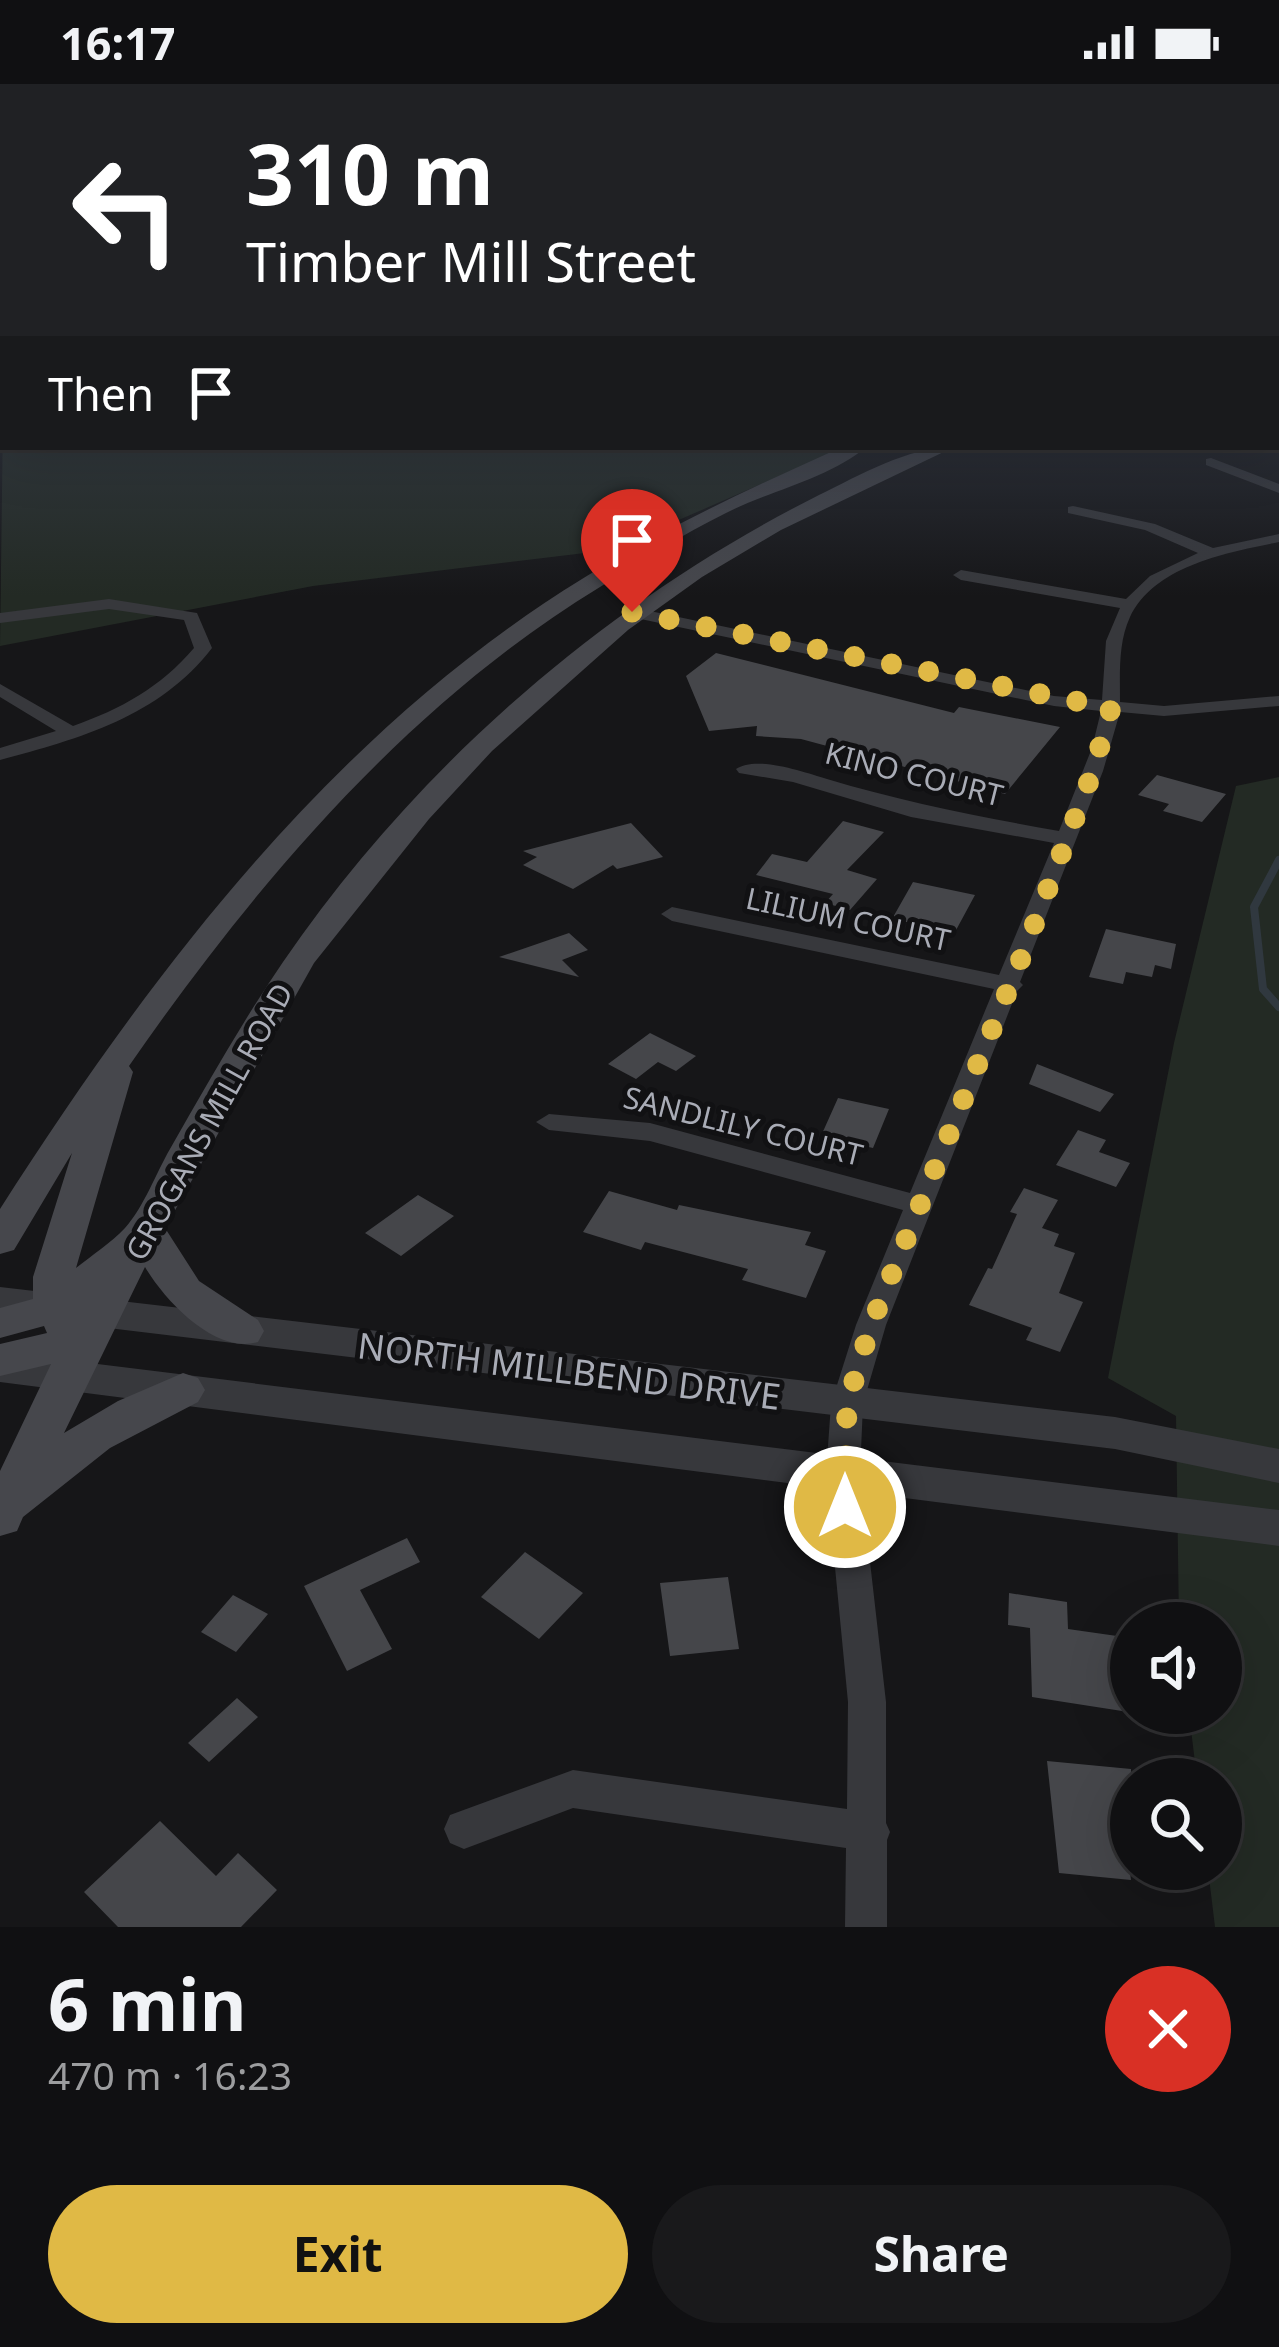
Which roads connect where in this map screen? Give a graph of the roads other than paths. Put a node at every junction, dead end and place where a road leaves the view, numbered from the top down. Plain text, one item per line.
1 (850, 450) edge
2 (938, 450) edge
3 (1210, 463) dead end
4 (1279, 489) edge
5 (1073, 510) dead end
6 (1279, 538) edge
7 (1211, 553) junction
8 (961, 575) dead end
9 (1127, 604) junction
10 (632, 612) junction
11 (0, 618) edge
12 (0, 689) edge
13 (1279, 701) edge
14 (1111, 708) junction
15 (71, 733) junction
16 (0, 754) edge
17 (746, 769) dead end
18 (1067, 839) junction
19 (672, 914) dead end
20 (1011, 985) junction
21 (125, 1042) junction
22 (70, 1120) junction
23 (549, 1121) dead end
24 (919, 1205) junction
25 (0, 1209) edge
26 (147, 1231) junction
27 (0, 1240) edge
28 (0, 1301) edge
29 (0, 1322) edge
30 (243, 1331) junction
31 (76, 1335) junction
32 (0, 1363) edge
33 (183, 1390) junction
34 (847, 1404) junction
35 (1279, 1466) edge
36 (843, 1474) junction
37 (0, 1517) edge
38 (1279, 1528) edge
39 (464, 1828) dead end
40 (871, 1832) junction
41 (866, 1927) edge

1 - 21 main road
2 - 10 main road, GROGANS MILL ROAD
3 - 4 street
5 - 7 street
6 - 7 street
7 - 9 street
8 - 9 street
9 - 14 street
10 - 14 street
10 - 26 main road, GROGANS MILL ROAD
11 - 15 street
12 - 15 street
13 - 14 street
14 - 18 street
15 - 16 street
17 - 18 street, KINO COURT
18 - 20 street
19 - 20 street, LILIUM COURT
20 - 24 street
21 - 22 main road
21 - 31 main road
22 - 25 main road
22 - 27 main road
23 - 24 street, SANDLILY COURT
24 - 34 street
26 - 30 main road
26 - 31 main road
28 - 31 street, NORTH MILLBEND DRIVE
29 - 31 main road
30 - 31 street, NORTH MILLBEND DRIVE
30 - 34 street, NORTH MILLBEND DRIVE
31 - 32 main road
31 - 33 street, NORTH MILLBEND DRIVE
31 - 37 main road
33 - 36 street, NORTH MILLBEND DRIVE
33 - 37 main road
34 - 35 street, NORTH MILLBEND DRIVE
34 - 36 street
36 - 38 street, NORTH MILLBEND DRIVE
36 - 40 street
39 - 40 street
40 - 41 street

